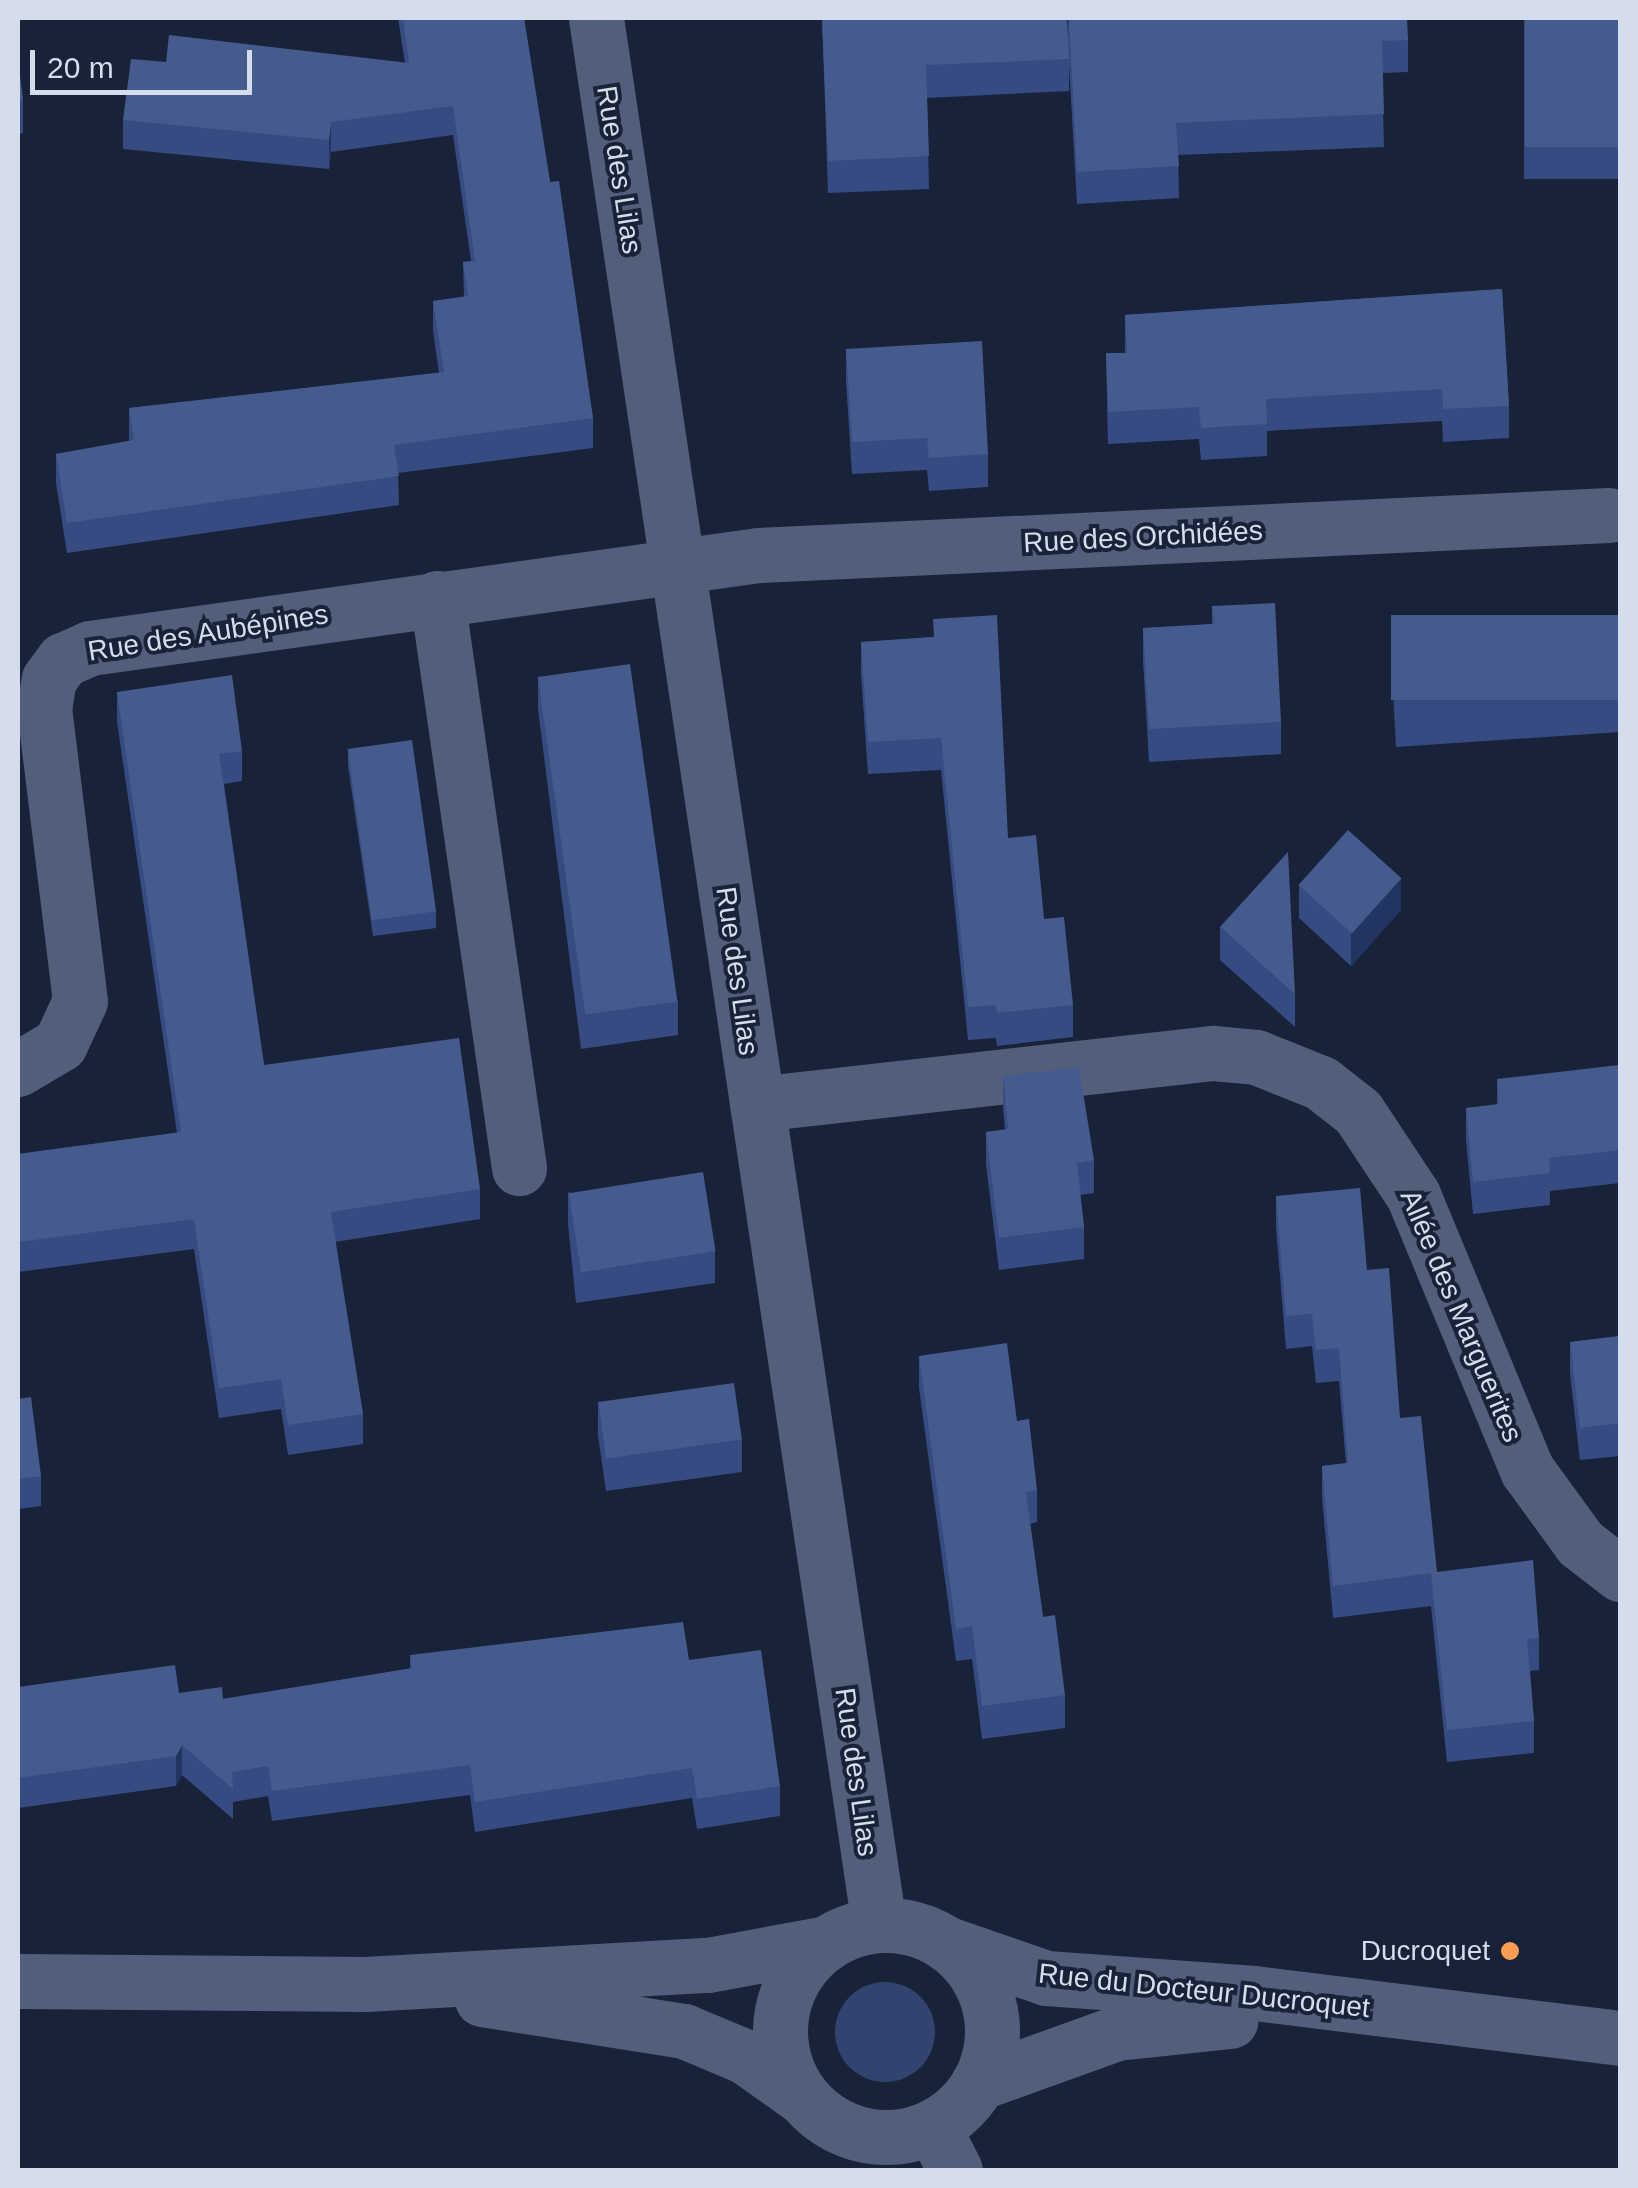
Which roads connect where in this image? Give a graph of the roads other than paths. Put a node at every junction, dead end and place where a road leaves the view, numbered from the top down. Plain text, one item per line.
1 (596, 18) edge
2 (1609, 515) dead end
3 (678, 564) junction
4 (437, 598) junction
5 (18, 1069) edge
6 (757, 1104) junction
7 (518, 1168) dead end
8 (1620, 1574) edge
9 (878, 1925) junction
10 (827, 1942) junction
11 (945, 1943) junction
12 (18, 1981) edge
13 (365, 1984) junction
14 (1408, 2014) junction
15 (1620, 2038) edge
16 (978, 2083) junction
17 (802, 2096) junction
18 (944, 2149) edge

1 - 3 street, Rue des Lilas
2 - 3 street, Rue des Orchidées
3 - 4 street, Rue des Aubépines
3 - 6 street, Rue des Lilas
4 - 5 street, Rue des Aubépines
4 - 7 street
6 - 8 street, Allée des Marguerites
6 - 9 street, Rue des Lilas
9 - 10 street
9 - 11 street
10 - 13 street
10 - 17 street
11 - 14 street, Rue du Docteur Ducroquet
11 - 16 street
12 - 13 street
13 - 17 street
14 - 15 street, Rue du Docteur Ducroquet
14 - 16 street, Rue du Docteur Ducroquet
16 - 18 street
17 - 18 street

